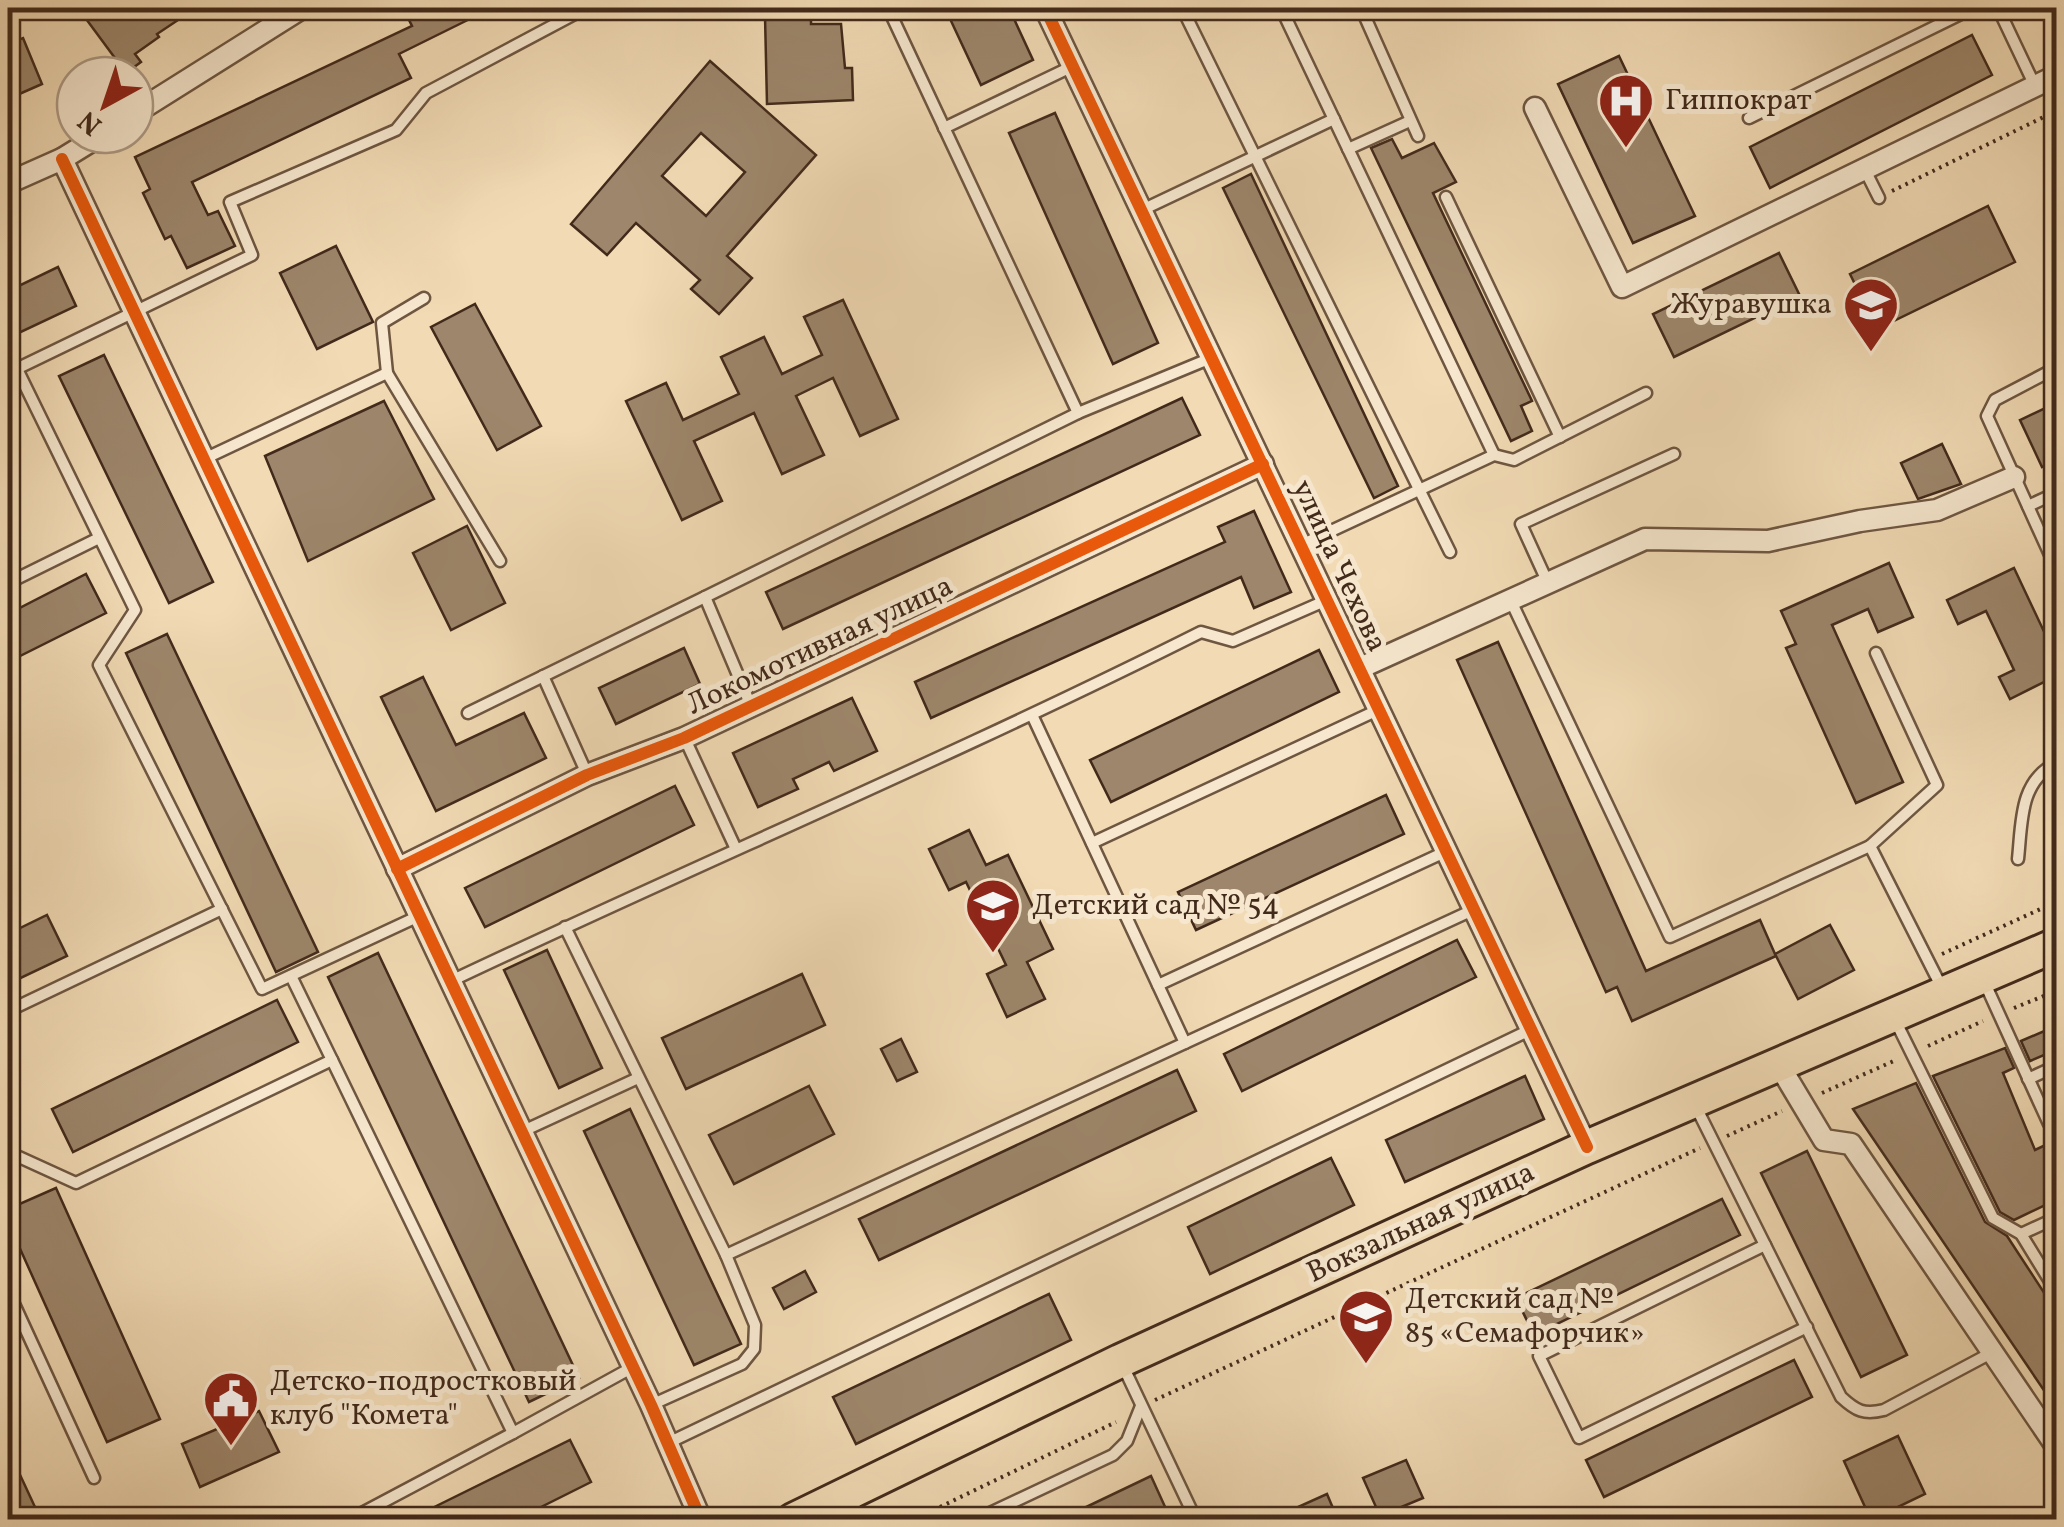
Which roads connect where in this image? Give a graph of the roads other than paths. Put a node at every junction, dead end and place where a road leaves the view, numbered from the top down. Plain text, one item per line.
1 (302, 8) edge
2 (586, 8) edge
3 (888, 8) edge
4 (1045, 8) edge
5 (1182, 8) edge
6 (1281, 8) edge
7 (1361, 8) edge
8 (1973, 8) edge
9 (1998, 8) edge
10 (1072, 66) junction
11 (2056, 76) edge
12 (2035, 86) junction
13 (155, 101) edge
14 (1535, 108) dead end
15 (1749, 118) dead end
16 (1334, 120) junction
17 (1410, 122) junction
18 (944, 128) junction
19 (1418, 136) dead end
20 (1348, 149) junction
21 (70, 155) edge
22 (1255, 157) junction
23 (62, 160) junction
24 (1865, 169) junction
25 (8, 184) edge
26 (1446, 198) dead end
27 (1879, 198) road end
28 (1142, 210) junction
29 (424, 298) dead end
30 (137, 311) junction
31 (1212, 358) junction
32 (2056, 368) edge
33 (12, 371) edge
34 (387, 373) junction
35 (1646, 393) dead end
36 (1078, 413) junction
37 (1560, 437) junction
38 (1674, 454) dead end
39 (1494, 455) junction
40 (204, 460) junction
41 (1263, 464) junction
42 (2014, 476) junction
43 (1419, 490) junction
44 (2056, 493) edge
45 (2028, 506) junction
46 (99, 538) junction
47 (1301, 545) junction
48 (1450, 552) dead end
49 (500, 562) dead end
50 (2056, 566) edge
51 (1547, 581) junction
52 (8, 583) edge
53 (704, 597) junction
54 (1510, 598) junction
55 (1328, 600) junction
56 (1876, 653) dead end
57 (1360, 668) junction
58 (543, 676) junction
59 (750, 706) junction
60 (1380, 710) junction
61 (468, 713) dead end
62 (1033, 716) junction
63 (684, 738) junction
64 (2056, 763) edge
65 (587, 775) junction
66 (1092, 843) junction
67 (1870, 846) junction
68 (735, 847) junction
69 (1448, 851) junction
70 (2018, 859) dead end
71 (398, 870) junction
72 (1476, 908) junction
73 (222, 909) junction
74 (419, 916) junction
75 (565, 927) junction
76 (2056, 946) edge
77 (291, 976) junction
78 (1983, 978) junction
79 (450, 981) junction
80 (1158, 985) junction
81 (1945, 994) junction
82 (8, 1011) edge
83 (1894, 1017) junction
84 (1533, 1028) junction
85 (1185, 1043) junction
86 (332, 1060) junction
87 (1779, 1065) junction
88 (2056, 1066) edge
89 (636, 1078) junction
90 (2028, 1079) junction
91 (1694, 1102) junction
92 (2056, 1120) edge
93 (520, 1132) junction
94 (1587, 1147) junction
95 (8, 1152) edge
96 (2056, 1218) edge
97 (2021, 1234) junction
98 (1765, 1245) junction
99 (726, 1255) junction
100 (8, 1290) edge
101 (2056, 1291) edge
102 (1807, 1327) junction
103 (1993, 1352) junction
104 (1120, 1361) junction
105 (633, 1367) junction
106 (652, 1405) junction
107 (1141, 1406) junction
108 (513, 1433) junction
109 (668, 1444) junction
110 (2056, 1446) edge
111 (94, 1478) dead end
112 (854, 1507) edge
113 (350, 1520) edge
114 (701, 1520) edge
115 (793, 1520) edge
116 (975, 1520) edge
117 (1196, 1520) edge

1 - 13 street
2 - 30 lane
3 - 18 lane
4 - 10 street, улица Чехова
5 - 22 lane
6 - 16 lane
7 - 17 lane
8 - 15 lane
9 - 12 lane
10 - 18 lane
10 - 28 street, улица Чехова
11 - 12 street
12 - 24 street
14 - 24 street
16 - 20 lane
16 - 22 lane
17 - 19 lane
17 - 20 lane
18 - 36 lane
20 - 39 lane
21 - 23 street
22 - 28 lane
22 - 43 lane
23 - 25 street
23 - 30 street
24 - 27 lane
26 - 37 lane
28 - 31 street, улица Чехова
29 - 34 lane
30 - 33 lane
30 - 40 street
31 - 36 lane
31 - 41 street, улица Чехова
32 - 42 lane
33 - 46 lane
34 - 40 lane
34 - 49 lane
35 - 37 lane
36 - 53 lane
37 - 39 lane
38 - 51 lane
39 - 43 lane
40 - 71 street
41 - 47 street, улица Чехова
41 - 59 street, Локомотивная улица
42 - 45 lane
42 - 51 street
43 - 47 lane
43 - 48 lane
44 - 45 lane
45 - 50 lane
46 - 52 lane
46 - 73 lane
47 - 55 street, улица Чехова
51 - 54 street
53 - 58 lane
53 - 59 lane
54 - 57 street
54 - 67 lane
55 - 57 street, улица Чехова
55 - 62 lane
56 - 67 lane
57 - 60 street, улица Чехова
58 - 61 lane
58 - 65 lane
59 - 63 street, Локомотивная улица
60 - 66 lane
60 - 69 street, улица Чехова
62 - 66 lane
62 - 68 lane
63 - 65 street, Локомотивная улица
63 - 68 lane
64 - 70 lane
65 - 71 street, Локомотивная улица
66 - 80 lane
67 - 81 lane
68 - 75 lane
69 - 72 street, улица Чехова
69 - 80 lane
71 - 74 street
72 - 84 street, улица Чехова
72 - 85 lane
73 - 77 lane
73 - 82 lane
74 - 77 lane
74 - 79 street
75 - 79 lane
75 - 89 lane
76 - 78 main road, Вокзальная улица
77 - 86 lane
78 - 81 main road, Вокзальная улица
78 - 90 lane
79 - 93 street
80 - 85 lane
81 - 83 main road, Вокзальная улица
83 - 87 main road, Вокзальная улица
83 - 97 lane
84 - 94 street, улица Чехова
84 - 109 lane
85 - 99 lane
86 - 95 lane
86 - 108 lane
87 - 91 main road, Вокзальная улица
87 - 103 street
88 - 90 lane
89 - 93 lane
89 - 99 lane
90 - 92 lane
91 - 94 main road, Вокзальная улица
91 - 98 lane
93 - 105 street
94 - 104 main road, Вокзальная улица
96 - 97 lane
97 - 101 lane
98 - 102 lane
98 - 102 lane
99 - 106 lane
100 - 111 lane
102 - 103 lane
103 - 110 street
104 - 107 lane
104 - 112 main road, Вокзальная улица
105 - 106 street
105 - 108 lane
106 - 109 street
107 - 116 lane
107 - 117 lane
108 - 113 lane
109 - 114 street
112 - 115 main road, Вокзальная улица

